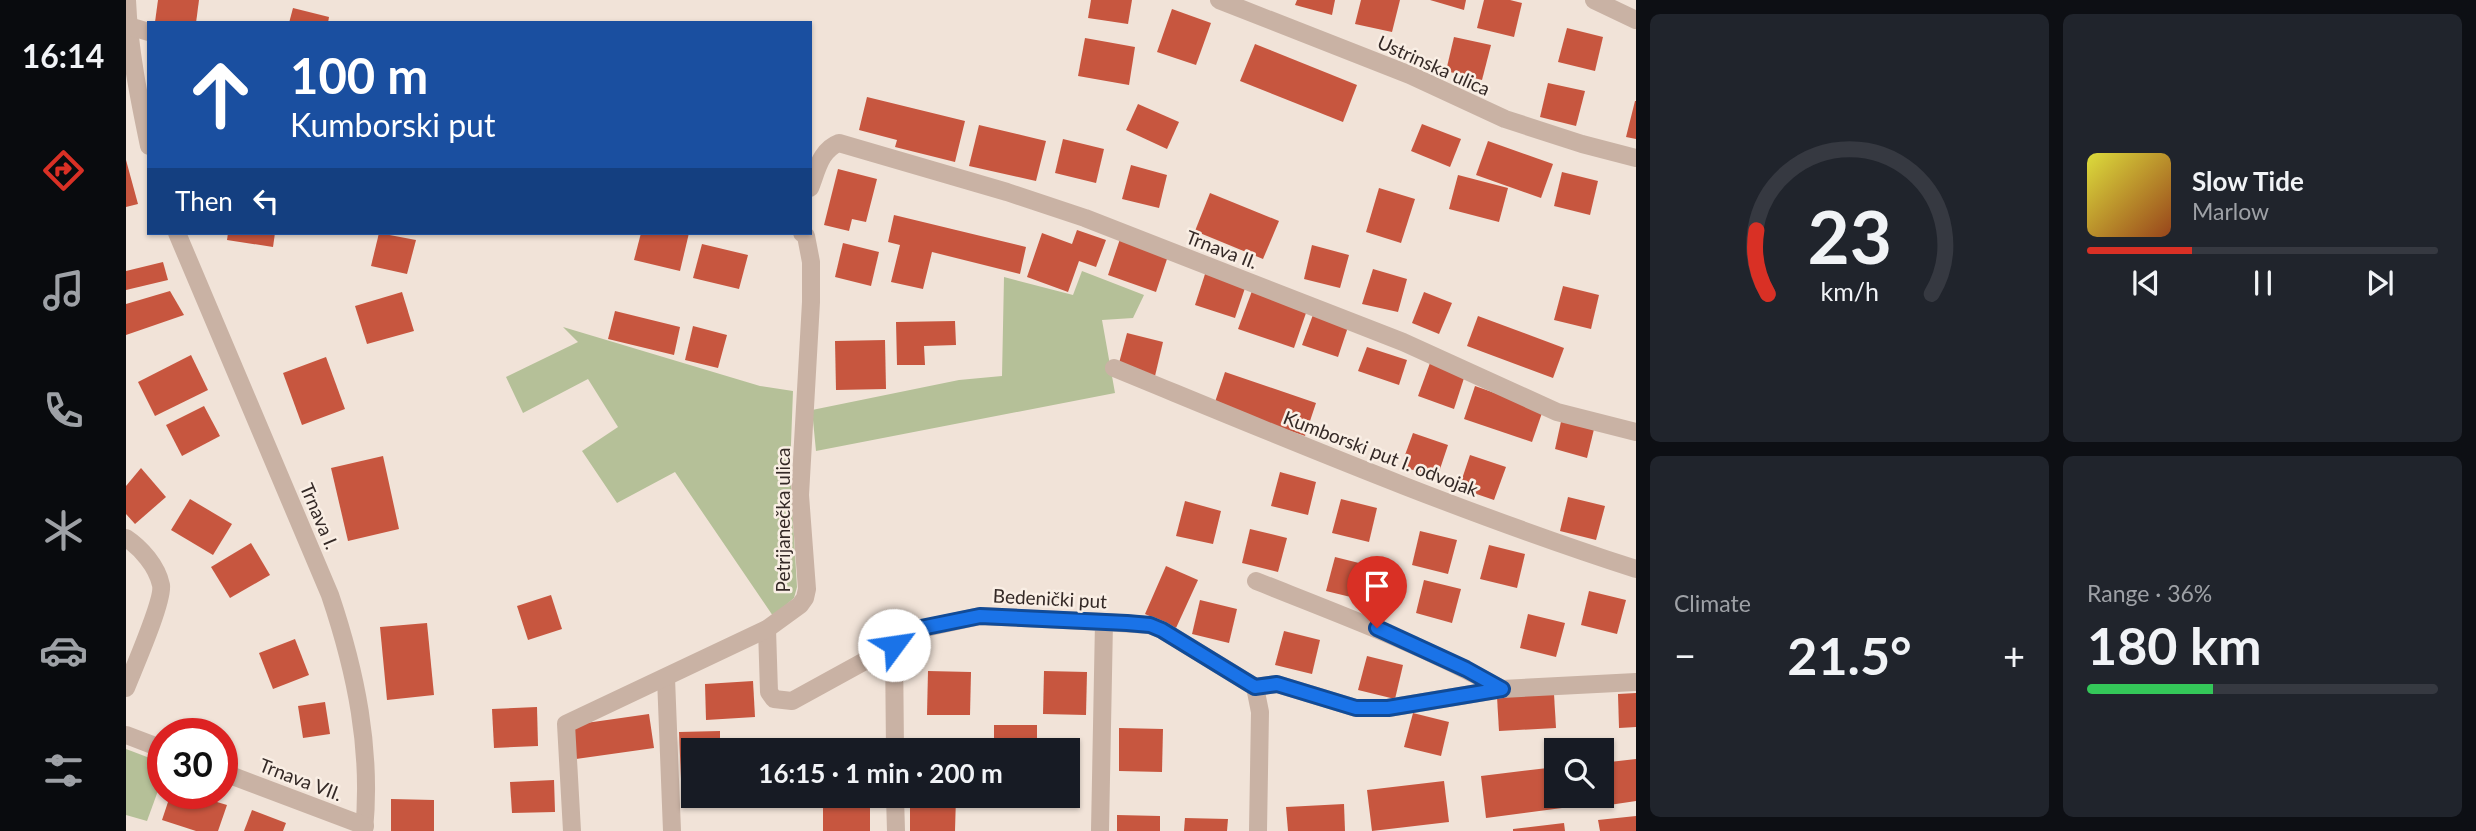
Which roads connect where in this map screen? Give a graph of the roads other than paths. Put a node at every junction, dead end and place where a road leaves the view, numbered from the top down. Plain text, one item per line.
1 (127, 0) edge
2 (1219, 0) edge
3 (1594, 0) edge
4 (1636, 20) edge
5 (128, 26) junction
6 (147, 31) edge
7 (147, 136) edge
8 (1636, 158) edge
9 (812, 183) edge
10 (178, 235) edge
11 (805, 235) edge
12 (1114, 368) dead end
13 (1636, 432) edge
14 (126, 538) edge
15 (1636, 569) edge
16 (1256, 581) dead end
17 (1104, 622) junction
18 (767, 629) junction
19 (894, 645) junction
20 (666, 678) junction
21 (1636, 682) edge
22 (1255, 687) junction
23 (126, 688) edge
24 (1502, 689) junction
25 (126, 736) edge
26 (895, 738) edge
27 (147, 743) edge
28 (238, 778) edge
29 (895, 808) edge
30 (365, 829) edge
31 (572, 831) edge
32 (672, 831) edge
33 (895, 831) edge
34 (1100, 831) edge
35 (1258, 831) edge

1 - 5 street
2 - 8 street, Ustrinska ulica
3 - 4 street
5 - 6 street
5 - 7 street
9 - 13 street, Trnava II.
10 - 30 street, Trnava I.
11 - 18 street, Petrijanečka ulica
12 - 15 street, Kumborski put I. odvojak
14 - 23 street
16 - 24 street
17 - 19 street, Bedenički put
17 - 22 street, Bedenički put
17 - 34 street
18 - 19 street, Bedenički put
18 - 20 street, Petrijanečka ulica
19 - 26 street
20 - 31 street, Petrijanečka ulica
20 - 32 street
21 - 24 street
22 - 24 street
22 - 35 street
25 - 27 street
28 - 30 street, Trnava VII.
29 - 33 street

